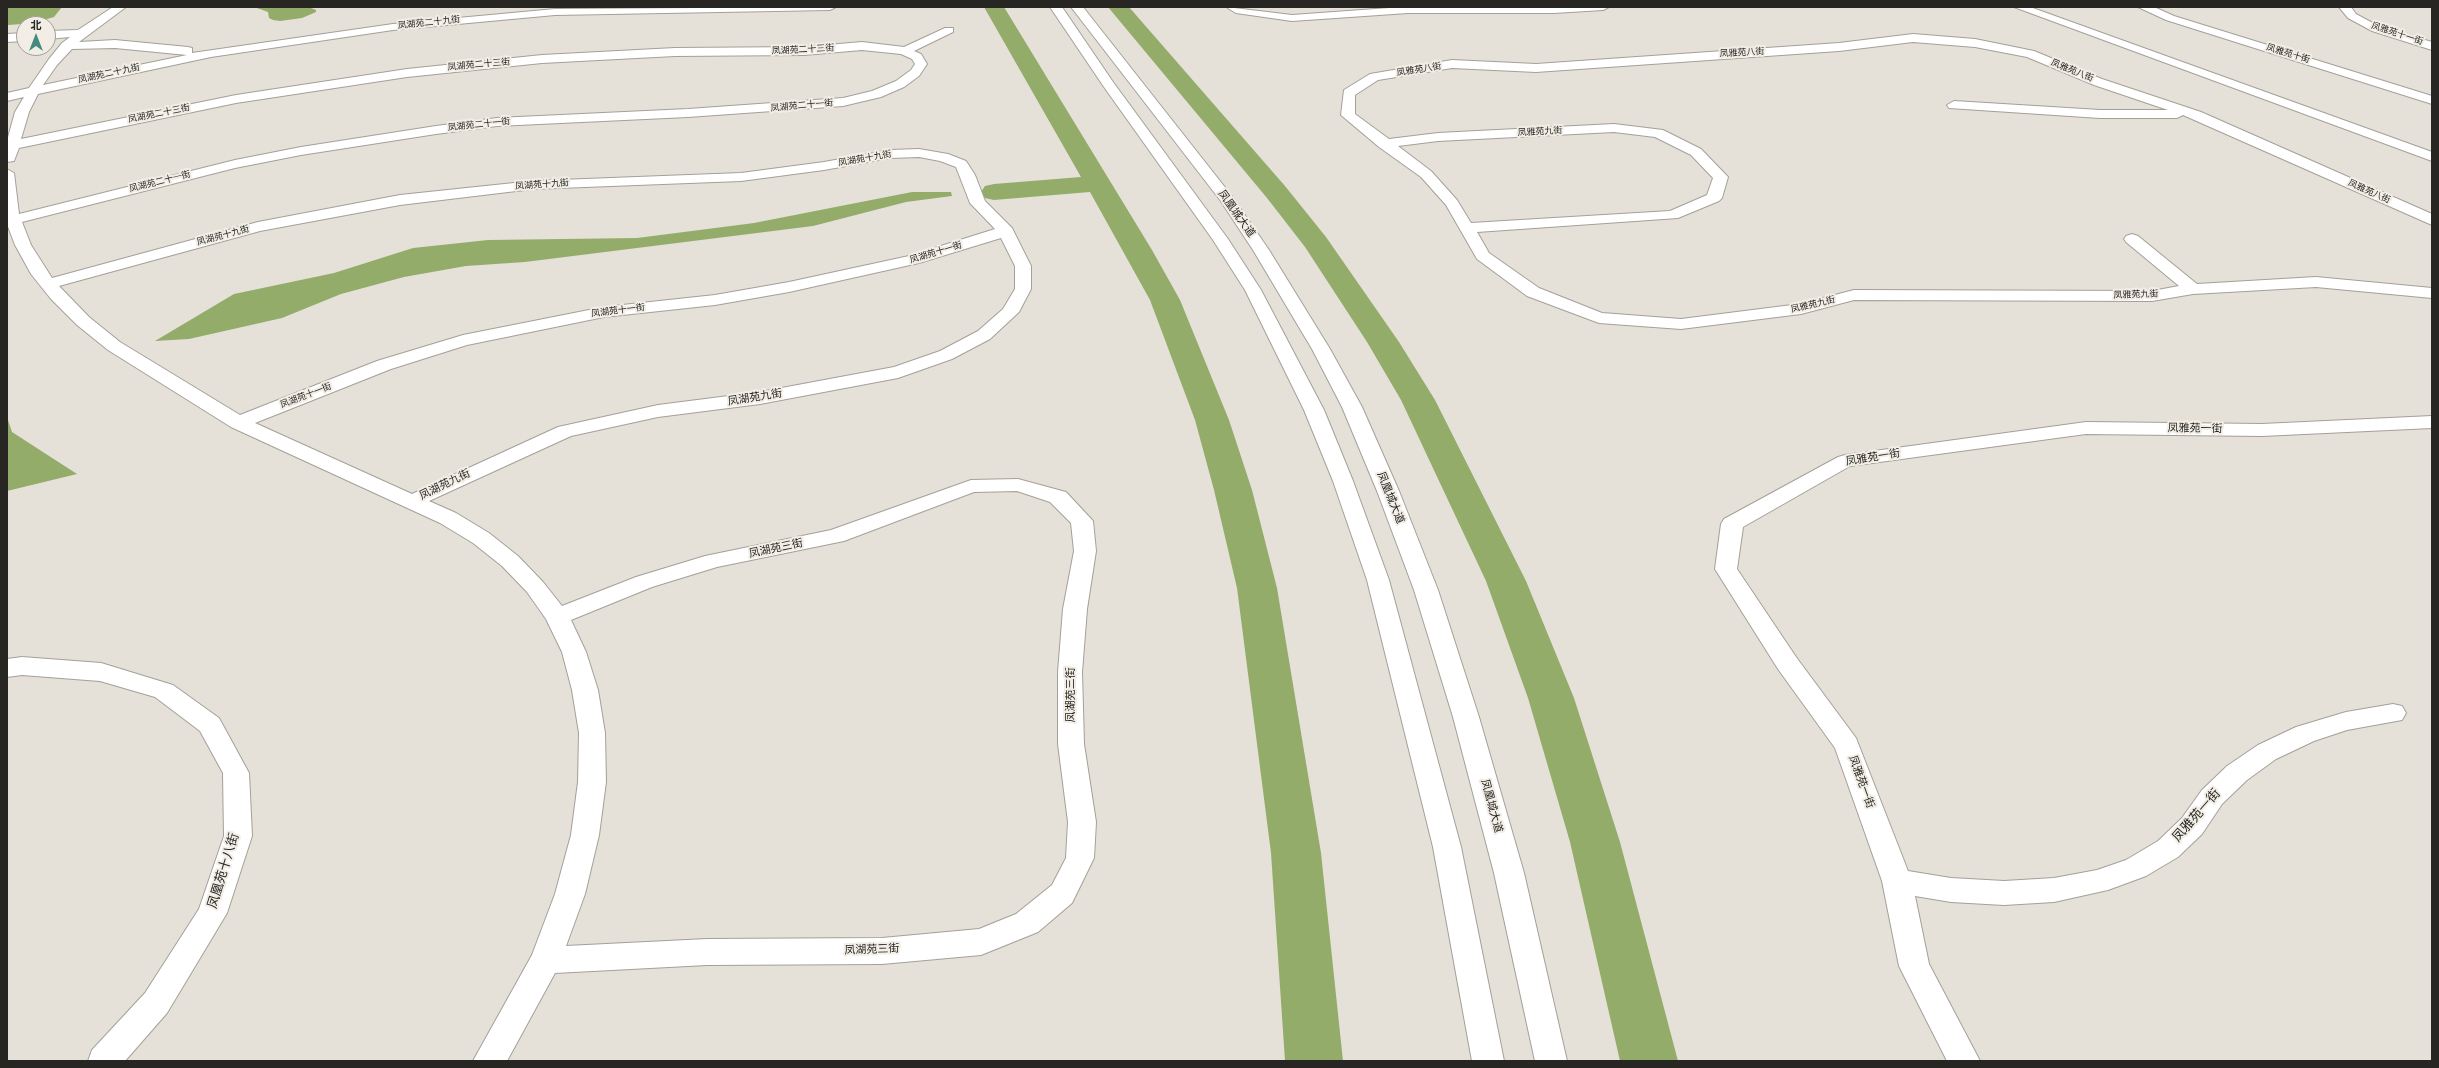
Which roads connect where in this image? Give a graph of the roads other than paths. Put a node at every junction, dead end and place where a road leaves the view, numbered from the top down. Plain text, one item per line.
1 (120, 7) edge
2 (830, 7) edge
3 (1056, 7) edge
4 (1077, 7) edge
5 (1232, 7) edge
6 (1603, 7) edge
7 (2020, 7) edge
8 (2144, 7) edge
9 (2345, 7) edge
10 (1482, 9) edge
11 (949, 30) dead end
12 (81, 33) junction
13 (56, 35) edge
14 (66, 46) junction
15 (2432, 46) edge
16 (905, 51) junction
17 (211, 53) junction
18 (33, 90) junction
19 (7, 97) edge
20 (2432, 100) edge
21 (1954, 105) dead end
22 (2196, 114) junction
23 (1384, 144) junction
24 (11, 145) junction
25 (2432, 157) edge
26 (7, 178) edge
27 (13, 220) junction
28 (2432, 220) edge
29 (1467, 228) junction
30 (1006, 231) junction
31 (2132, 239) dead end
32 (48, 284) junction
33 (2193, 289) junction
34 (2432, 293) edge
35 (238, 422) junction
36 (2432, 422) edge
37 (411, 502) junction
38 (557, 617) junction
39 (7, 668) edge
40 (2393, 713) dead end
41 (1897, 881) junction
42 (546, 960) junction
43 (104, 1061) edge
44 (489, 1061) edge
45 (1488, 1061) edge
46 (1551, 1061) edge
47 (1964, 1061) edge

1 - 12 main road
2 - 17 main road, 凤湖苑二十九街
3 - 45 main road
4 - 46 main road, 凤凰城大道
5 - 10 main road
6 - 10 main road
7 - 25 main road
8 - 20 main road, 凤雅苑十街
9 - 15 main road, 凤雅苑十一街
11 - 16 main road
12 - 13 main road
12 - 14 main road
14 - 17 main road
14 - 18 main road
16 - 24 main road, 凤湖苑二十三街
16 - 27 main road, 凤湖苑二十一街
17 - 18 main road, 凤湖苑二十九街
18 - 19 main road, 凤湖苑二十九街
18 - 24 main road
21 - 22 main road, 凤雅苑八街
22 - 23 main road, 凤雅苑八街
22 - 28 main road, 凤雅苑八街
23 - 29 main road, 凤雅苑九街
23 - 29 main road, 凤雅苑九街
24 - 26 main road
26 - 27 main road
27 - 32 main road
29 - 33 main road, 凤雅苑九街
30 - 32 main road, 凤湖苑十九街
30 - 35 main road, 凤湖苑十一街
30 - 37 main road, 凤湖苑九街
31 - 33 main road
32 - 35 main road
33 - 34 main road, 凤雅苑九街
35 - 37 main road
36 - 41 main road, 凤雅苑一街
37 - 38 main road
38 - 42 main road
38 - 42 main road, 凤湖苑三街
39 - 43 main road, 凤凰苑十八街
40 - 41 main road, 凤雅苑一街
41 - 47 main road, 凤雅苑一街
42 - 44 main road

